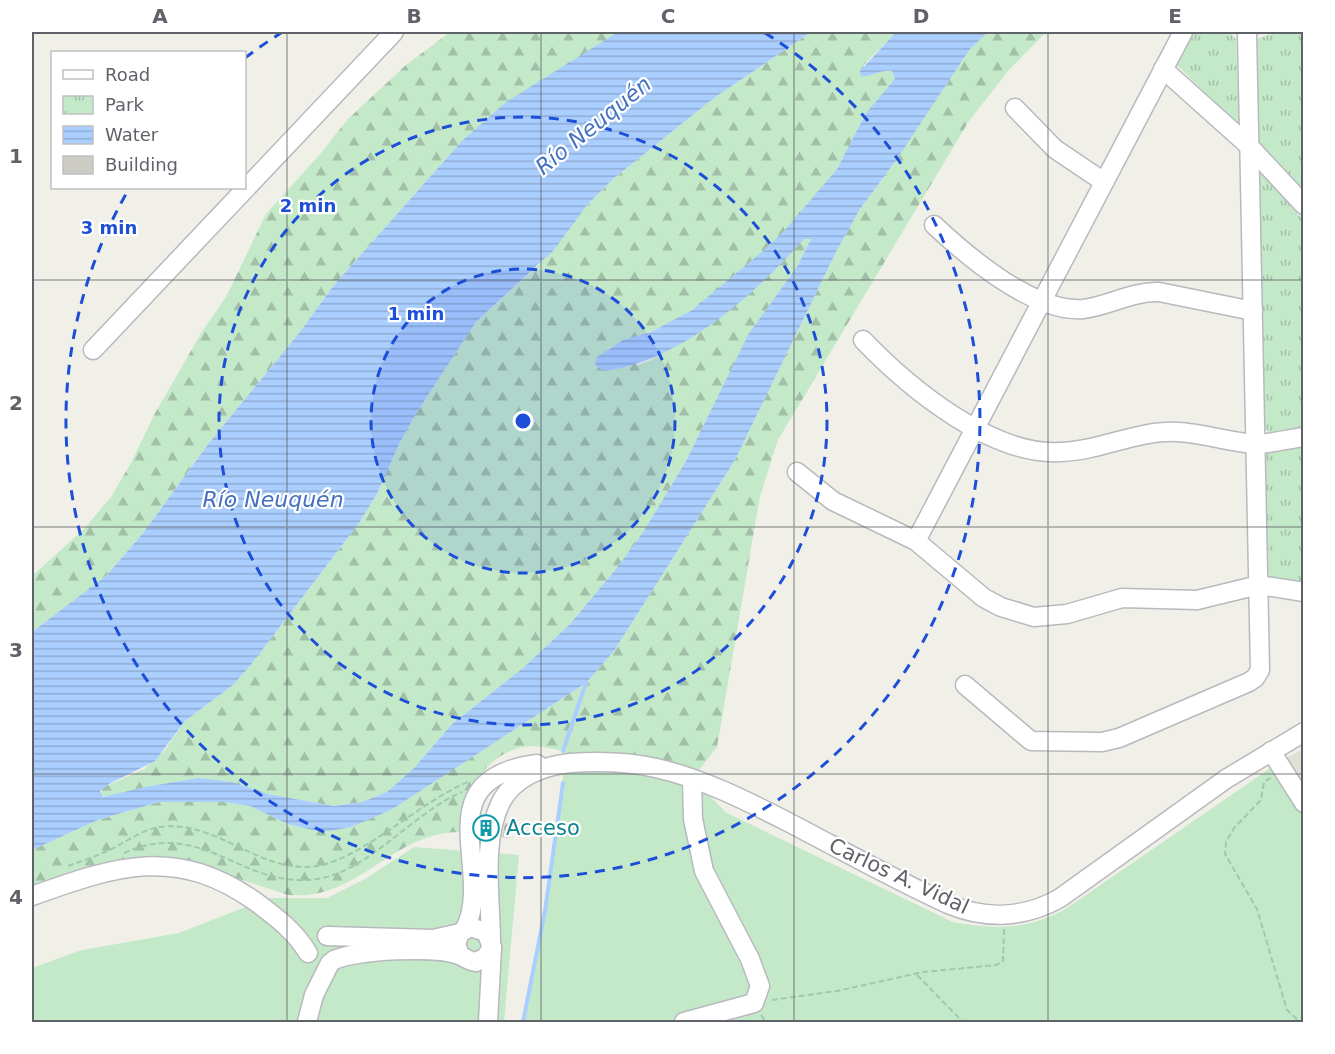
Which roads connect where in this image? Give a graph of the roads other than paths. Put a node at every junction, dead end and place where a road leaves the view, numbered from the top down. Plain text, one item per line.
1 (394, 32) edge
2 (1182, 32) edge
3 (1247, 32) edge
4 (1163, 69) junction
5 (1015, 108) dead end
6 (1249, 146) junction
7 (1104, 182) junction
8 (246, 188) edge
9 (245, 189) edge
10 (1304, 205) edge
11 (934, 225) dead end
12 (1041, 302) junction
13 (1253, 311) junction
14 (863, 340) dead end
15 (93, 350) dead end
16 (975, 428) junction
17 (1304, 437) edge
18 (1256, 444) junction
19 (797, 472) dead end
20 (916, 542) junction
21 (1259, 585) junction
22 (1304, 592) edge
23 (965, 685) dead end
24 (1304, 732) edge
25 (1271, 751) junction
26 (563, 764) junction
27 (692, 779) junction
28 (1304, 803) edge
29 (32, 896) edge
30 (275, 916) junction
31 (463, 931) junction
32 (323, 936) junction
33 (491, 945) junction
34 (309, 955) junction
35 (462, 957) junction
36 (332, 962) junction
37 (314, 995) junction
38 (488, 1017) edge
39 (307, 1023) edge
40 (684, 1023) edge

1 - 8 street
2 - 4 street
3 - 6 street
4 - 6 street
4 - 7 street
5 - 7 street
6 - 10 street
6 - 13 street
7 - 12 street
9 - 15 street
11 - 12 street
12 - 13 street
12 - 16 street
13 - 18 street
14 - 16 street
16 - 18 street
16 - 20 street
17 - 18 street
18 - 21 street
19 - 20 street
20 - 21 street
21 - 22 street
21 - 23 street
24 - 25 street, Carlos A. Vidal
25 - 27 street, Carlos A. Vidal
25 - 28 street
26 - 27 street, Carlos A. Vidal
26 - 31 street
26 - 33 street
27 - 40 street
29 - 30 street
30 - 32 street
30 - 34 street
31 - 32 street
31 - 33 street
31 - 35 street
32 - 34 street
32 - 36 street
33 - 35 street
33 - 38 street
34 - 36 street
34 - 37 street
35 - 36 street
35 - 38 street
36 - 37 street
37 - 39 street

